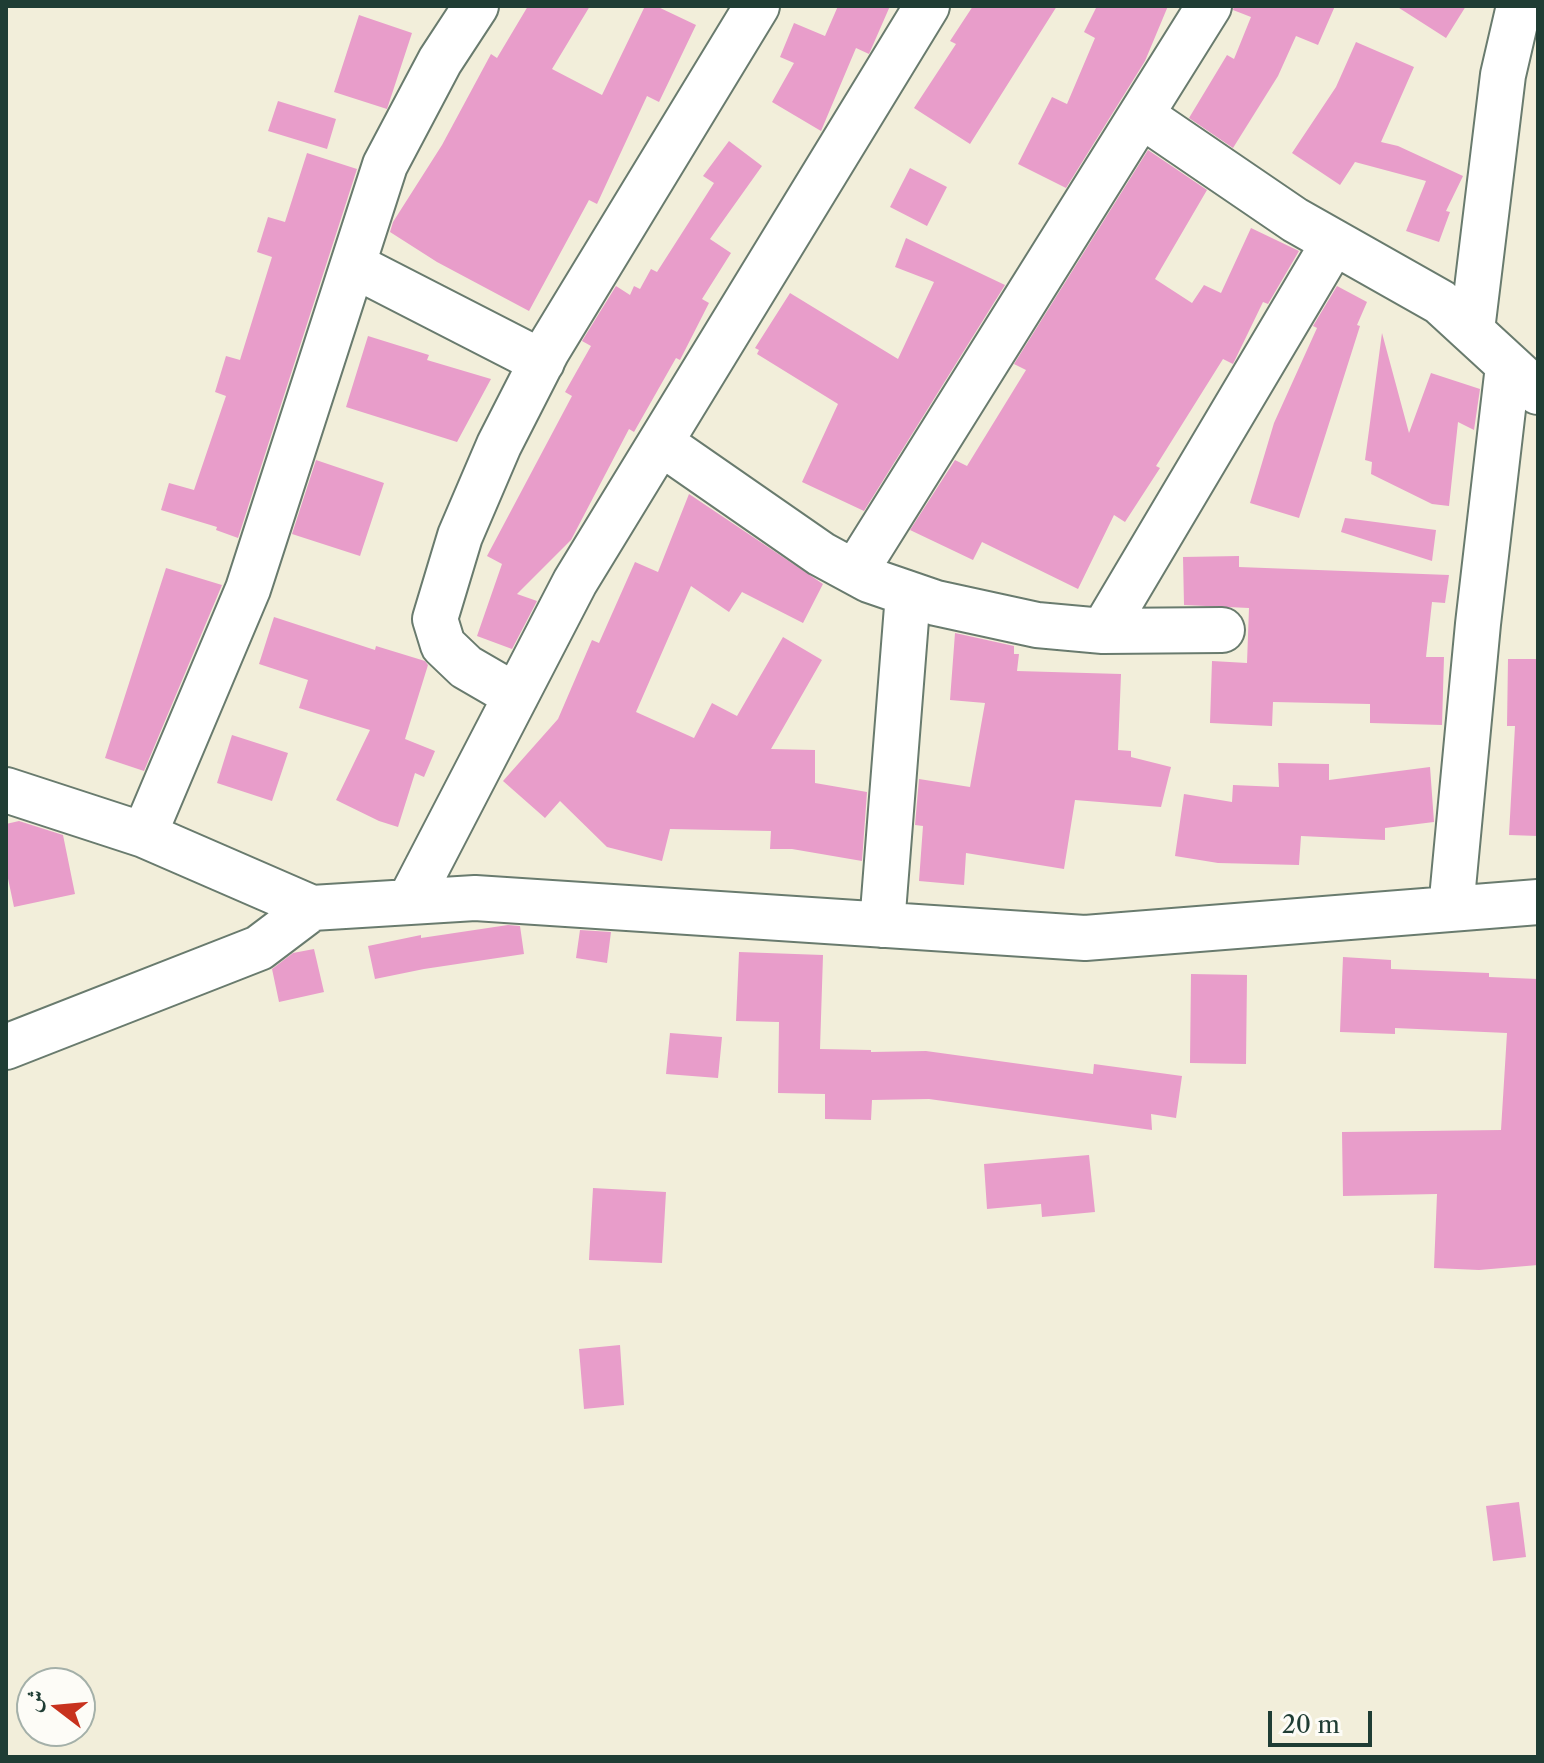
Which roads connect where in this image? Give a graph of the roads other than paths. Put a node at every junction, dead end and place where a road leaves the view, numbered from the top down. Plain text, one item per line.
1 (476, 6) edge
2 (757, 6) edge
3 (927, 6) edge
4 (1209, 6) edge
5 (1519, 6) edge
6 (1141, 115) junction
7 (1334, 242) junction
8 (353, 265) junction
9 (1472, 330) junction
10 (542, 362) junction
11 (1523, 379) edge
12 (661, 443) junction
13 (855, 572) junction
14 (908, 594) junction
15 (1222, 630) dead end
16 (1103, 631) junction
17 (516, 696) junction
18 (6, 790) edge
19 (144, 835) junction
20 (409, 902) junction
21 (1538, 902) edge
22 (312, 908) junction
23 (1451, 909) junction
24 (882, 925) junction
25 (6, 1047) edge

1 - 8 street
2 - 10 street
3 - 12 street
4 - 6 street
5 - 9 street
6 - 7 street
6 - 13 street
7 - 9 street
7 - 16 street
8 - 10 street
8 - 19 street
9 - 11 street
10 - 17 street
11 - 23 street
12 - 13 street
12 - 17 street
13 - 14 street
14 - 16 street
14 - 24 street
15 - 16 street
17 - 20 street
18 - 19 street
19 - 22 street
20 - 22 street
20 - 24 street
21 - 23 street
22 - 25 street
23 - 24 street

